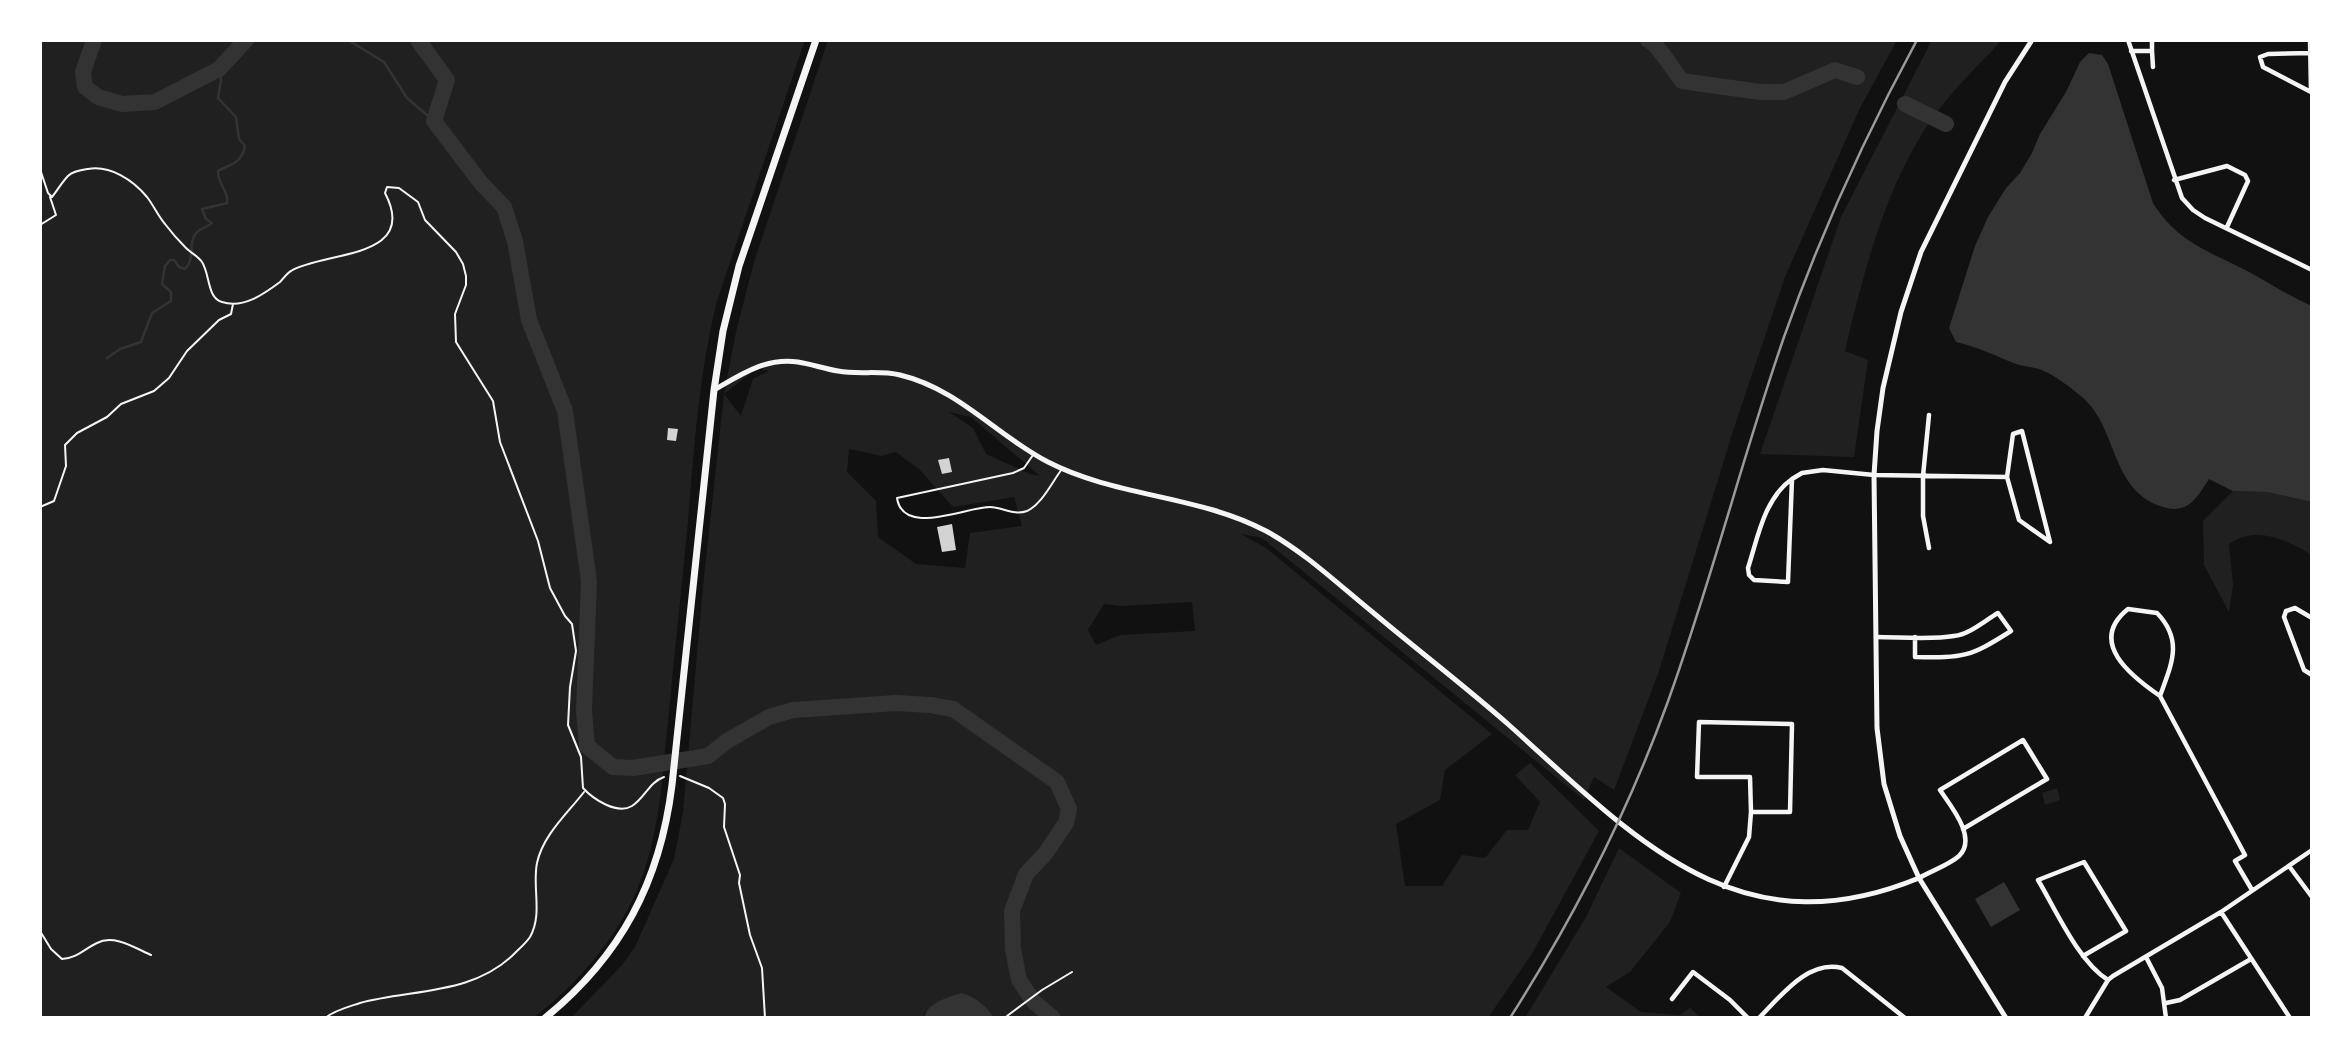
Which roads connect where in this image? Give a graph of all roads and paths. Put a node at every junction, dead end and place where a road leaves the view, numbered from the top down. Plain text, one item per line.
1 (816, 40) edge
2 (2032, 40) edge
3 (2128, 40) edge
4 (2152, 40) edge
5 (2311, 40) edge
6 (2131, 51) junction
7 (2152, 51) junction
8 (2311, 53) edge
9 (2152, 67) dead end
10 (2312, 92) edge
11 (40, 169) edge
12 (2174, 180) junction
13 (50, 196) junction
14 (40, 225) edge
15 (2227, 228) junction
16 (2312, 270) edge
17 (233, 304) junction
18 (714, 390) junction
19 (1929, 415) dead end
20 (1034, 454) junction
21 (1062, 469) junction
22 (1874, 475) junction
23 (1923, 476) junction
24 (2007, 477) junction
25 (1792, 479) junction
26 (40, 507) edge
27 (1929, 548) dead end
28 (2312, 618) edge
29 (1876, 637) junction
30 (1915, 637) junction
31 (2312, 675) edge
32 (2160, 696) junction
33 (673, 775) dead end
34 (666, 776) dead end
35 (585, 791) junction
36 (1751, 811) junction
37 (40, 821) edge
38 (40, 826) edge
39 (1963, 829) junction
40 (2312, 849) edge
41 (2290, 866) junction
42 (1919, 878) junction
43 (1724, 887) junction
44 (2252, 890) junction
45 (2312, 897) edge
46 (2221, 912) junction
47 (40, 931) edge
48 (151, 955) dead end
49 (2083, 956) junction
50 (2146, 957) junction
51 (2251, 959) junction
52 (1072, 972) dead end
53 (2109, 980) junction
54 (1672, 999) dead end
55 (2166, 1003) junction
56 (1007, 1016) edge
57 (325, 1018) edge
58 (545, 1018) edge
59 (765, 1018) edge
60 (1748, 1018) edge
61 (1759, 1018) edge
62 (1905, 1018) edge
63 (2006, 1018) edge
64 (2085, 1018) edge
65 (2166, 1018) edge
66 (2290, 1018) edge

1 - 18 main road
2 - 22 street
3 - 6 street
4 - 7 street
5 - 8 street
6 - 7 street
6 - 12 street
7 - 9 street
8 - 10 street
8 - 10 street
11 - 13 path
12 - 15 street
12 - 15 street
13 - 14 path
13 - 17 path
15 - 16 street
17 - 26 path
17 - 35 path
18 - 20 street
18 - 58 main road
19 - 23 street
20 - 21 street
20 - 21 lane
21 - 43 street
22 - 23 street
22 - 25 street
22 - 29 street
23 - 24 street
23 - 27 street
24 - 24 street
25 - 25 street
28 - 31 street
29 - 30 street
29 - 42 street
30 - 30 street
32 - 32 street
32 - 44 street
33 - 59 path
34 - 35 path
35 - 57 path
36 - 36 street
36 - 43 street
37 - 38 path
39 - 39 street
39 - 42 street
40 - 41 street
41 - 44 street
41 - 45 street
42 - 43 street
42 - 63 street
44 - 46 street
46 - 50 street
46 - 51 street
47 - 48 path
49 - 49 street
49 - 53 street
50 - 53 street
50 - 55 street
51 - 55 street
51 - 66 street
52 - 56 path
53 - 64 street
54 - 60 street
55 - 65 street
61 - 62 street

